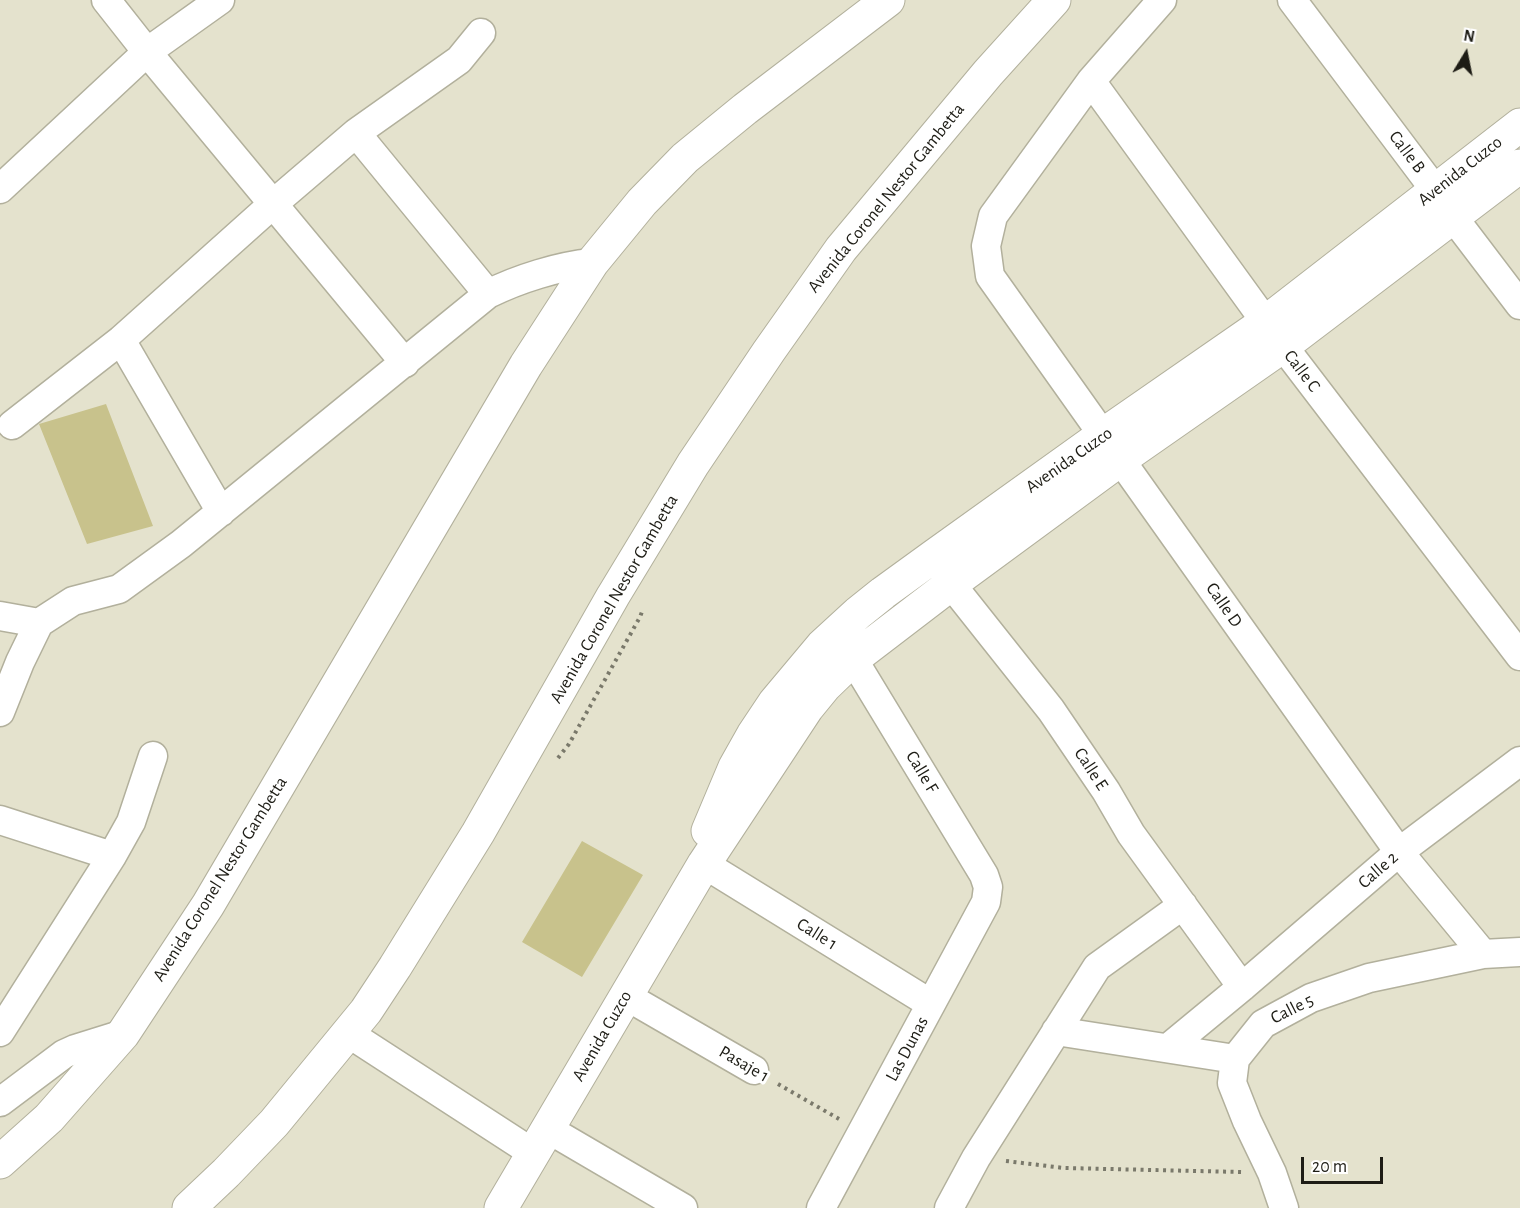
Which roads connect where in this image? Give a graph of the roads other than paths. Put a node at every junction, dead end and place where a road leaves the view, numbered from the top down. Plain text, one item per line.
1 (106, 0) edge
2 (220, 0) edge
3 (888, 0) edge
4 (1054, 0) edge
5 (1162, 0) edge
6 (1292, 0) edge
7 (481, 33) dead end
8 (147, 52) junction
9 (1091, 81) junction
10 (1520, 125) edge
11 (356, 133) junction
12 (1520, 166) edge
13 (0, 189) edge
14 (1444, 203) junction
15 (273, 204) junction
16 (592, 263) junction
17 (488, 294) junction
18 (1520, 305) edge
19 (1274, 334) junction
20 (121, 340) junction
21 (405, 363) junction
22 (12, 425) dead end
23 (1112, 447) junction
24 (221, 512) junction
25 (934, 556) junction
26 (951, 584) junction
27 (0, 615) edge
28 (39, 623) junction
29 (1520, 656) edge
30 (853, 659) junction
31 (0, 712) edge
32 (153, 756) dead end
33 (1520, 760) edge
34 (0, 820) edge
35 (1399, 852) junction
36 (112, 856) junction
37 (704, 864) junction
38 (988, 887) joint
39 (1183, 905) junction
40 (1520, 952) edge
41 (1483, 954) junction
42 (1242, 987) junction
43 (626, 996) junction
44 (931, 1004) junction
45 (1056, 1031) junction
46 (0, 1032) edge
47 (348, 1033) junction
48 (123, 1034) junction
49 (1167, 1048) junction
50 (1235, 1059) junction
51 (754, 1070) road end
52 (0, 1101) edge
53 (541, 1141) junction
54 (0, 1162) edge
55 (189, 1208) edge
56 (501, 1208) edge
57 (682, 1208) edge
58 (821, 1208) edge
59 (949, 1208) edge
60 (1284, 1208) edge

1 - 8 street
2 - 8 street
3 - 16 main road, Avenida Coronel Nestor Gambetta
4 - 47 main road, Avenida Coronel Nestor Gambetta
5 - 9 street
6 - 14 street, Calle B
7 - 11 street
8 - 13 street
8 - 15 street
9 - 19 street, Calle C
9 - 23 street, Calle D
10 - 14 main road, Avenida Cuzco
11 - 15 street
11 - 17 street
12 - 14 main road, Avenida Cuzco
14 - 18 street, Calle B
14 - 19 main road, Avenida Cuzco
15 - 20 street
15 - 21 street
16 - 17 street
16 - 48 main road, Avenida Coronel Nestor Gambetta
17 - 21 street
19 - 23 main road, Avenida Cuzco
19 - 29 street, Calle C
20 - 22 street
20 - 24 street
21 - 24 street
23 - 25 main road, Avenida Cuzco
23 - 26 main road, Avenida Cuzco
23 - 35 street, Calle D
24 - 28 street
25 - 26 street, Calle E
25 - 37 main road, Avenida Cuzco
26 - 30 main road, Avenida Cuzco
26 - 39 street, Calle E
27 - 28 street
28 - 31 street
30 - 37 main road, Avenida Cuzco
30 - 38 street, Calle F
32 - 36 street
33 - 35 street, Calle 2
34 - 36 street
35 - 41 street, Calle D
35 - 42 street, Calle 2
36 - 46 street
37 - 43 main road, Avenida Cuzco
37 - 44 street, Calle 1
38 - 44 street, Las Dunas
39 - 42 street, Calle E
39 - 45 street
40 - 41 street, Calle 5
41 - 50 street, Calle 5
42 - 49 street, Calle 2
43 - 51 street, Pasaje 1
43 - 53 main road, Avenida Cuzco
44 - 58 street, Las Dunas
45 - 49 street
45 - 59 street
47 - 53 street
47 - 55 main road, Avenida Coronel Nestor Gambetta
48 - 52 street
48 - 54 main road, Avenida Coronel Nestor Gambetta
49 - 50 street
50 - 60 street
53 - 56 main road, Avenida Cuzco
53 - 57 street

